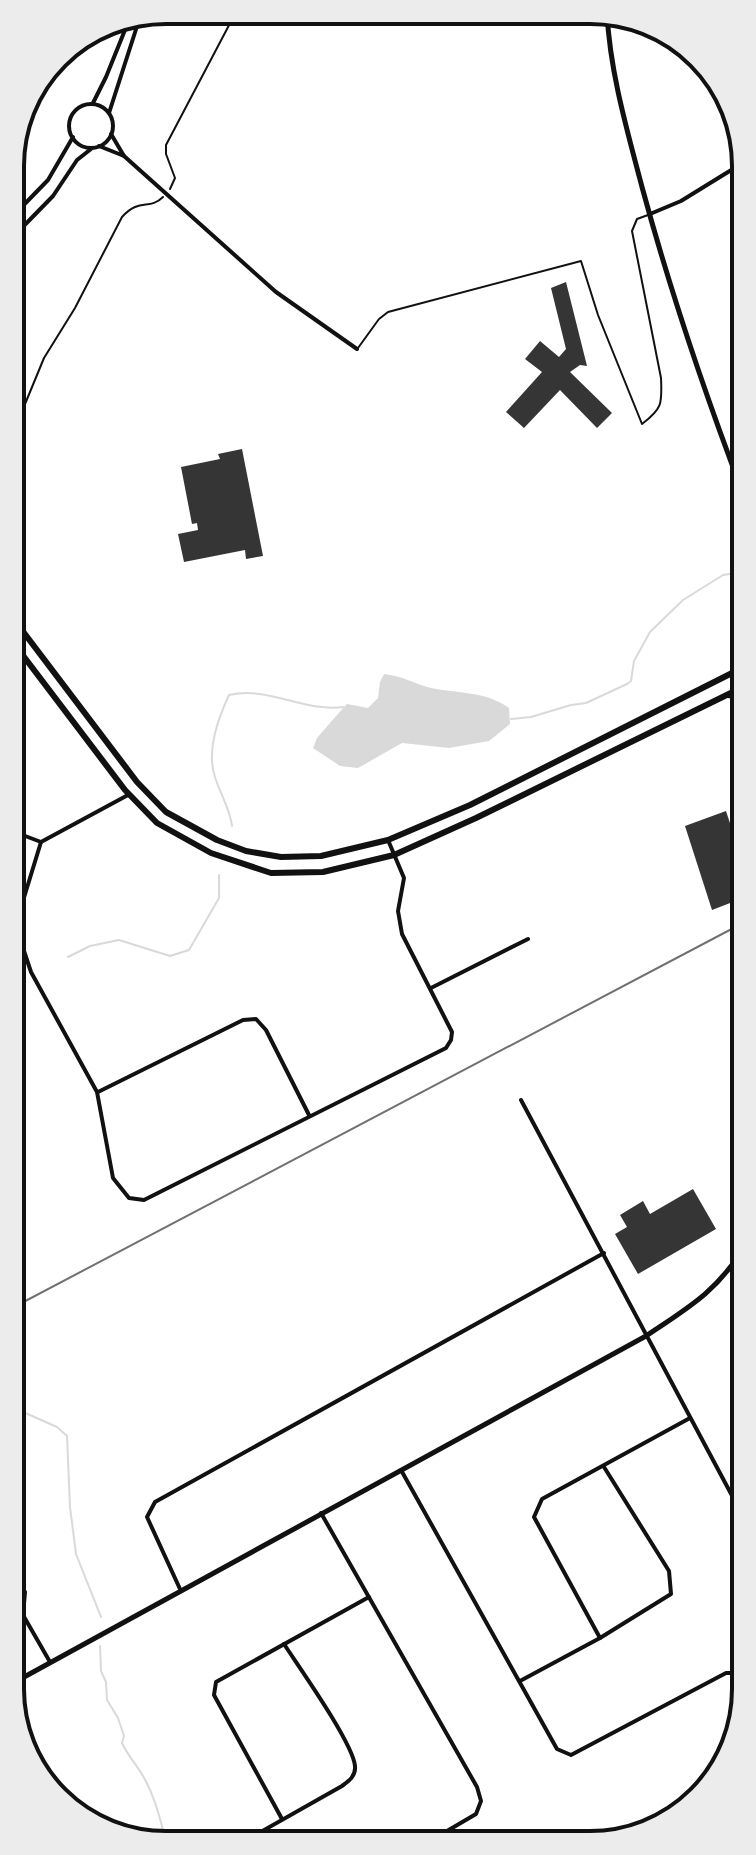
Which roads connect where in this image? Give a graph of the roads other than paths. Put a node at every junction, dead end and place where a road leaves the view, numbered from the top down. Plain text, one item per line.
1 (608, 25) edge
2 (137, 27) edge
3 (125, 30) edge
4 (92, 104) junction
5 (109, 113) junction
6 (111, 134) junction
7 (73, 137) junction
8 (96, 147) junction
9 (124, 156) junction
10 (732, 170) edge
11 (24, 205) edge
12 (650, 214) junction
13 (24, 228) edge
14 (357, 349) joint
15 (732, 463) edge
16 (24, 633) edge
17 (24, 657) edge
18 (732, 673) edge
19 (732, 693) edge
20 (728, 695) junction
21 (732, 696) edge
22 (129, 794) junction
23 (24, 836) edge
24 (388, 840) junction
25 (41, 842) junction
26 (394, 855) junction
27 (24, 897) edge
28 (528, 939) dead end
29 (24, 951) edge
30 (431, 988) junction
31 (97, 1092) junction
32 (521, 1100) dead end
33 (309, 1115) junction
34 (604, 1253) junction
35 (732, 1266) edge
36 (646, 1336) junction
37 (690, 1418) junction
38 (604, 1467) junction
39 (400, 1469) junction
40 (732, 1496) edge
41 (321, 1513) junction
42 (180, 1589) junction
43 (369, 1597) junction
44 (24, 1617) edge
45 (600, 1638) junction
46 (284, 1644) junction
47 (50, 1662) junction
48 (732, 1673) edge
49 (24, 1677) edge
50 (520, 1681) junction
51 (282, 1819) junction
52 (262, 1831) edge
53 (447, 1831) edge

1 - 12 street
2 - 5 street
3 - 4 street
4 - 5 street
4 - 7 street
5 - 6 street
6 - 8 street
6 - 9 street
7 - 8 street
7 - 11 street
8 - 9 street
8 - 13 street
9 - 14 street
10 - 12 street
12 - 14 lane
12 - 15 street
16 - 24 main road
17 - 22 main road
18 - 24 main road
19 - 20 main road
20 - 21 main road
20 - 26 main road
22 - 25 street
22 - 26 main road
23 - 25 street
24 - 26 street
25 - 27 street
26 - 30 street
28 - 30 street
29 - 31 street
30 - 33 street
31 - 33 street
31 - 33 street
32 - 34 street
34 - 36 street
34 - 42 street
35 - 36 street
36 - 37 street
36 - 39 street
37 - 38 street
37 - 40 street
38 - 45 street
38 - 45 street
39 - 41 street
39 - 50 street
41 - 42 street
41 - 43 street
42 - 47 street
43 - 46 street
43 - 53 street
44 - 47 street
45 - 50 street
46 - 51 street
46 - 51 street
47 - 49 street
48 - 50 street
51 - 52 street

